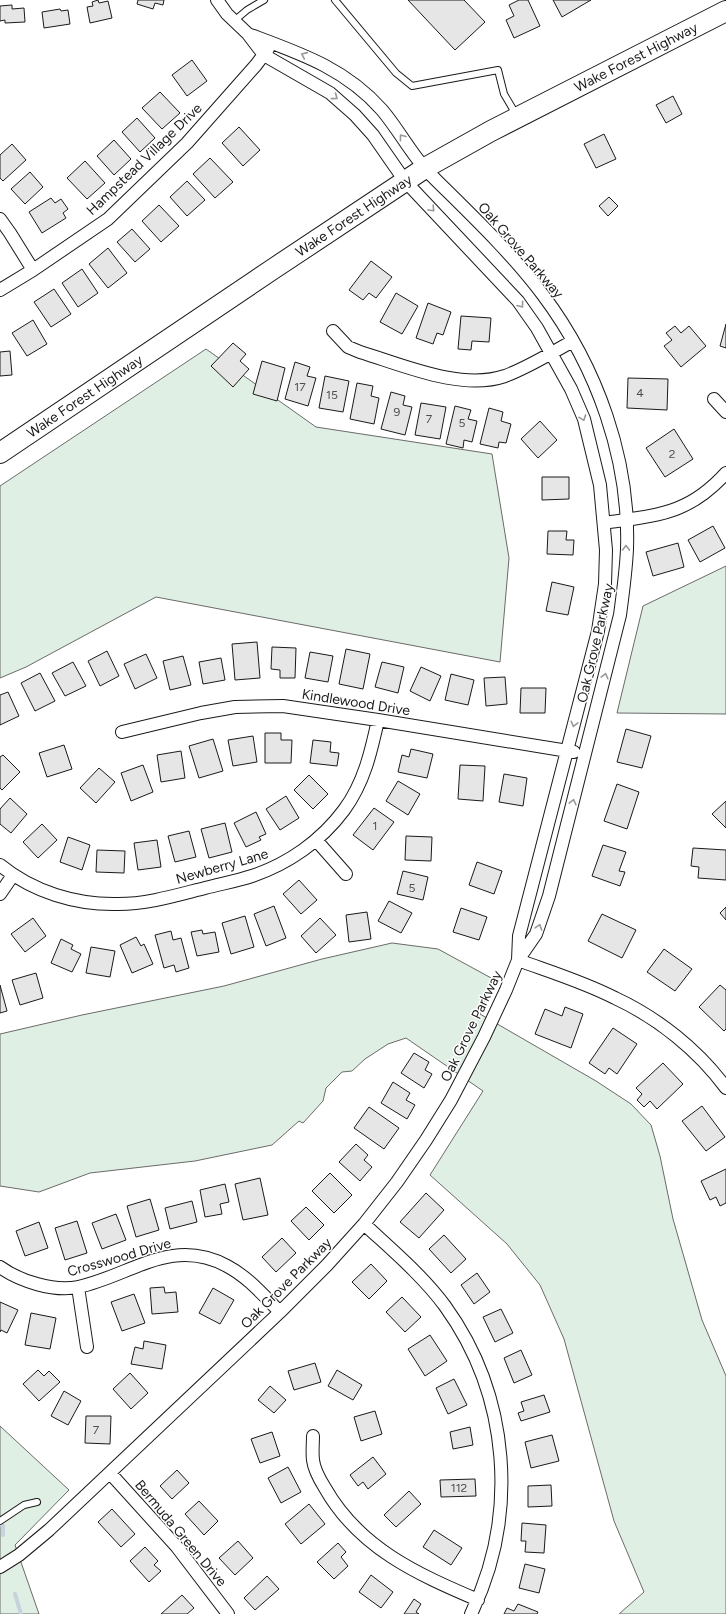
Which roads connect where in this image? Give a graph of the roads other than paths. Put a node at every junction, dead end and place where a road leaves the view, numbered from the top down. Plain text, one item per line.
1 (217, 0) edge
2 (264, 0) edge
3 (335, 0) edge
4 (726, 11) edge
5 (234, 21) junction
6 (248, 34) junction
7 (272, 43) junction
8 (264, 56) junction
9 (517, 117) junction
10 (425, 168) junction
11 (406, 181) junction
12 (0, 219) edge
13 (33, 270) junction
14 (0, 290) edge
15 (333, 331) dead end
16 (573, 341) junction
17 (551, 353) junction
18 (714, 399) dead end
19 (726, 412) edge
20 (0, 453) edge
21 (726, 473) edge
22 (626, 520) junction
23 (604, 523) junction
24 (378, 720) junction
25 (122, 732) dead end
26 (567, 751) junction
27 (585, 755) junction
28 (316, 840) junction
29 (0, 865) edge
30 (346, 874) dead end
31 (13, 875) junction
32 (0, 894) edge
33 (518, 960) junction
34 (724, 1080) edge
35 (364, 1224) junction
36 (0, 1266) edge
37 (78, 1287) junction
38 (280, 1312) junction
39 (87, 1347) dead end
40 (313, 1436) dead end
41 (110, 1473) junction
42 (37, 1502) dead end
43 (1, 1520) edge
44 (0, 1567) edge
45 (478, 1600) junction
46 (228, 1614) edge
47 (471, 1614) edge

1 - 5 street
2 - 5 lane
3 - 9 lane
4 - 9 highway, Wake Forest Highway
5 - 6 street
6 - 7 street, Oak Grove Parkway
6 - 8 street
7 - 8 street, Hampstead Village Drive
10 -> 7 street, Oak Grove Parkway
8 -> 11 street, Oak Grove Parkway
8 - 13 street, Hampstead Village Drive
9 - 10 highway, Wake Forest Highway
10 - 11 highway, Wake Forest Highway
10 - 16 street, Oak Grove Parkway
11 -> 17 street, Oak Grove Parkway
11 - 20 highway, Wake Forest Highway
12 - 13 street
13 - 14 street, Hampstead Village Drive
15 - 17 street
16 - 17 street
16 - 22 street, Oak Grove Parkway
17 -> 23 street, Oak Grove Parkway
18 - 19 street
21 - 22 street
22 - 23 street
27 -> 22 street, Oak Grove Parkway
23 -> 26 street, Oak Grove Parkway
24 - 25 street, Kindlewood Drive
24 - 26 street, Kindlewood Drive
24 - 28 street, Newberry Lane
26 - 27 street, Kindlewood Drive
26 - 33 street, Oak Grove Parkway
33 -> 27 street, Oak Grove Parkway
28 - 30 street
28 - 31 street, Newberry Lane
29 - 31 street, Newberry Lane
31 - 32 street
33 - 34 street
33 - 35 street, Oak Grove Parkway
35 - 38 street, Oak Grove Parkway
35 - 45 street
36 - 37 street, Crosswood Drive
37 - 38 street, Crosswood Drive
37 - 39 street
38 - 41 street, Oak Grove Parkway
40 - 45 street
41 - 44 street, Oak Grove Parkway
41 - 46 street, Bermuda Green Drive
42 - 43 lane
45 - 47 street

